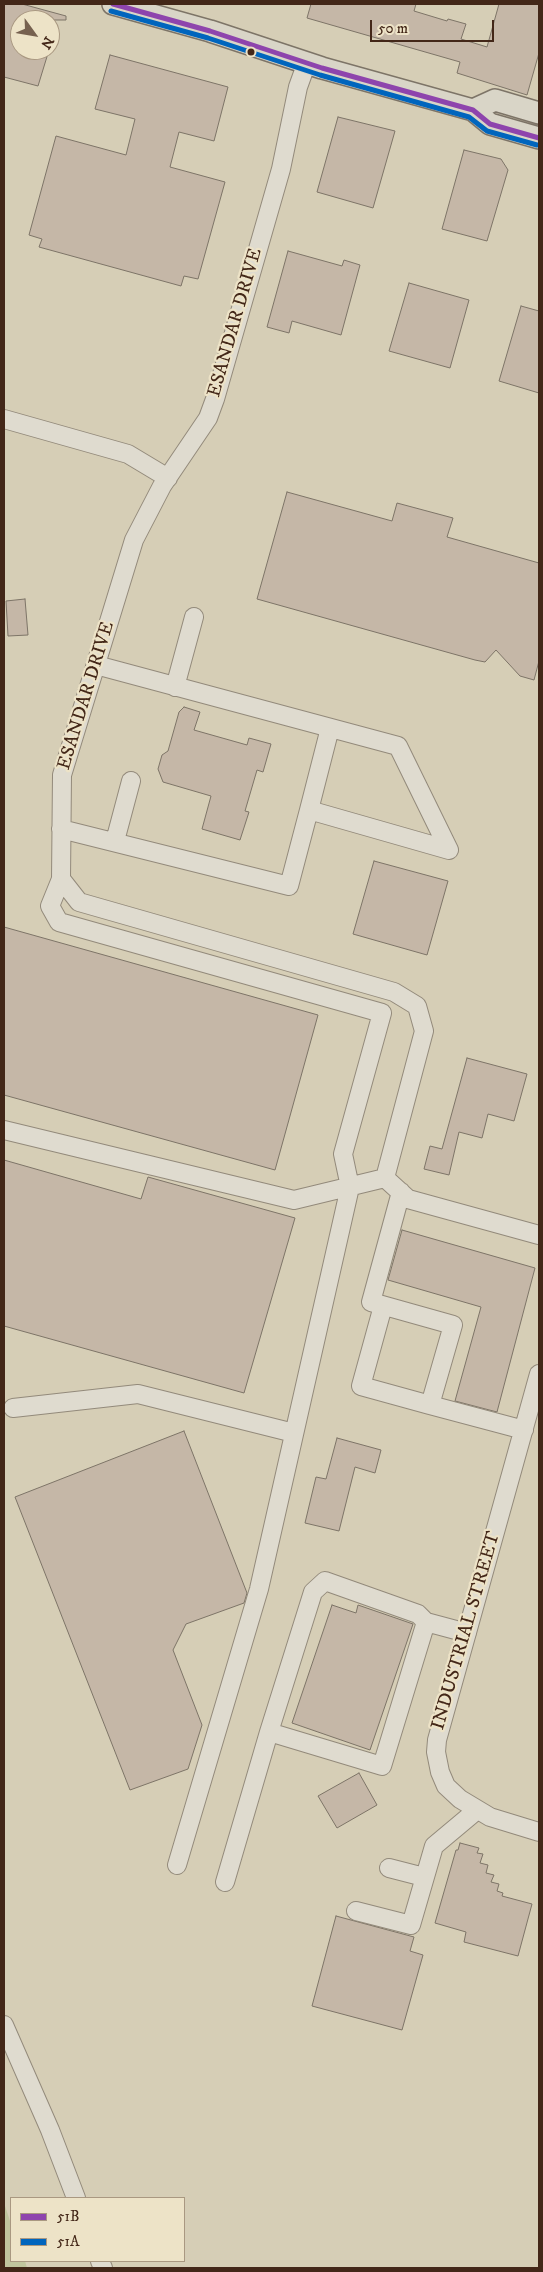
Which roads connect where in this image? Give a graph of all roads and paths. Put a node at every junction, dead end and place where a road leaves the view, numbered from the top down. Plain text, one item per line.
1 (113, 4) edge
2 (307, 62) junction
3 (473, 110) junction
4 (539, 113) edge
5 (539, 138) edge
6 (4, 419) edge
7 (168, 478) junction
8 (194, 617) dead end
9 (96, 665) junction
10 (175, 687) junction
11 (330, 728) junction
12 (131, 781) dead end
13 (309, 810) junction
14 (61, 829) junction
15 (116, 841) junction
16 (61, 879) junction
17 (4, 1130) edge
18 (385, 1178) junction
19 (350, 1187) junction
20 (401, 1192) junction
21 (539, 1235) edge
22 (383, 1306) junction
23 (539, 1379) edge
24 (430, 1405) junction
25 (13, 1408) dead end
26 (524, 1430) junction
27 (294, 1433) junction
28 (426, 1622) junction
29 (467, 1633) junction
30 (269, 1732) junction
31 (477, 1810) junction
32 (539, 1832) edge
33 (177, 1865) dead end
34 (389, 1868) dead end
35 (424, 1878) junction
36 (225, 1882) dead end
37 (356, 1911) dead end
38 (4, 2024) edge
39 (76, 2197) edge

1 - 2 main road
2 - 3 main road
2 - 7 street, ESANDAR DRIVE
3 - 4 main road
3 - 5 main road
6 - 7 street
7 - 9 street, ESANDAR DRIVE
8 - 10 street
9 - 10 street
9 - 14 street, ESANDAR DRIVE
10 - 11 street
11 - 13 street
11 - 13 street
12 - 15 street
13 - 15 street
14 - 15 street
14 - 16 street, ESANDAR DRIVE
16 - 18 street
16 - 19 street
17 - 19 street
18 - 19 street
18 - 20 street
19 - 27 street
20 - 21 street
20 - 22 street
22 - 24 street
22 - 24 street
23 - 26 street, INDUSTRIAL STREET
24 - 26 street
25 - 27 street
26 - 29 street, INDUSTRIAL STREET
27 - 33 street
28 - 29 street
28 - 30 street
28 - 30 street
29 - 31 street, INDUSTRIAL STREET
30 - 36 street
31 - 32 street, INDUSTRIAL STREET
31 - 35 street
34 - 35 street
35 - 37 street
38 - 39 street

